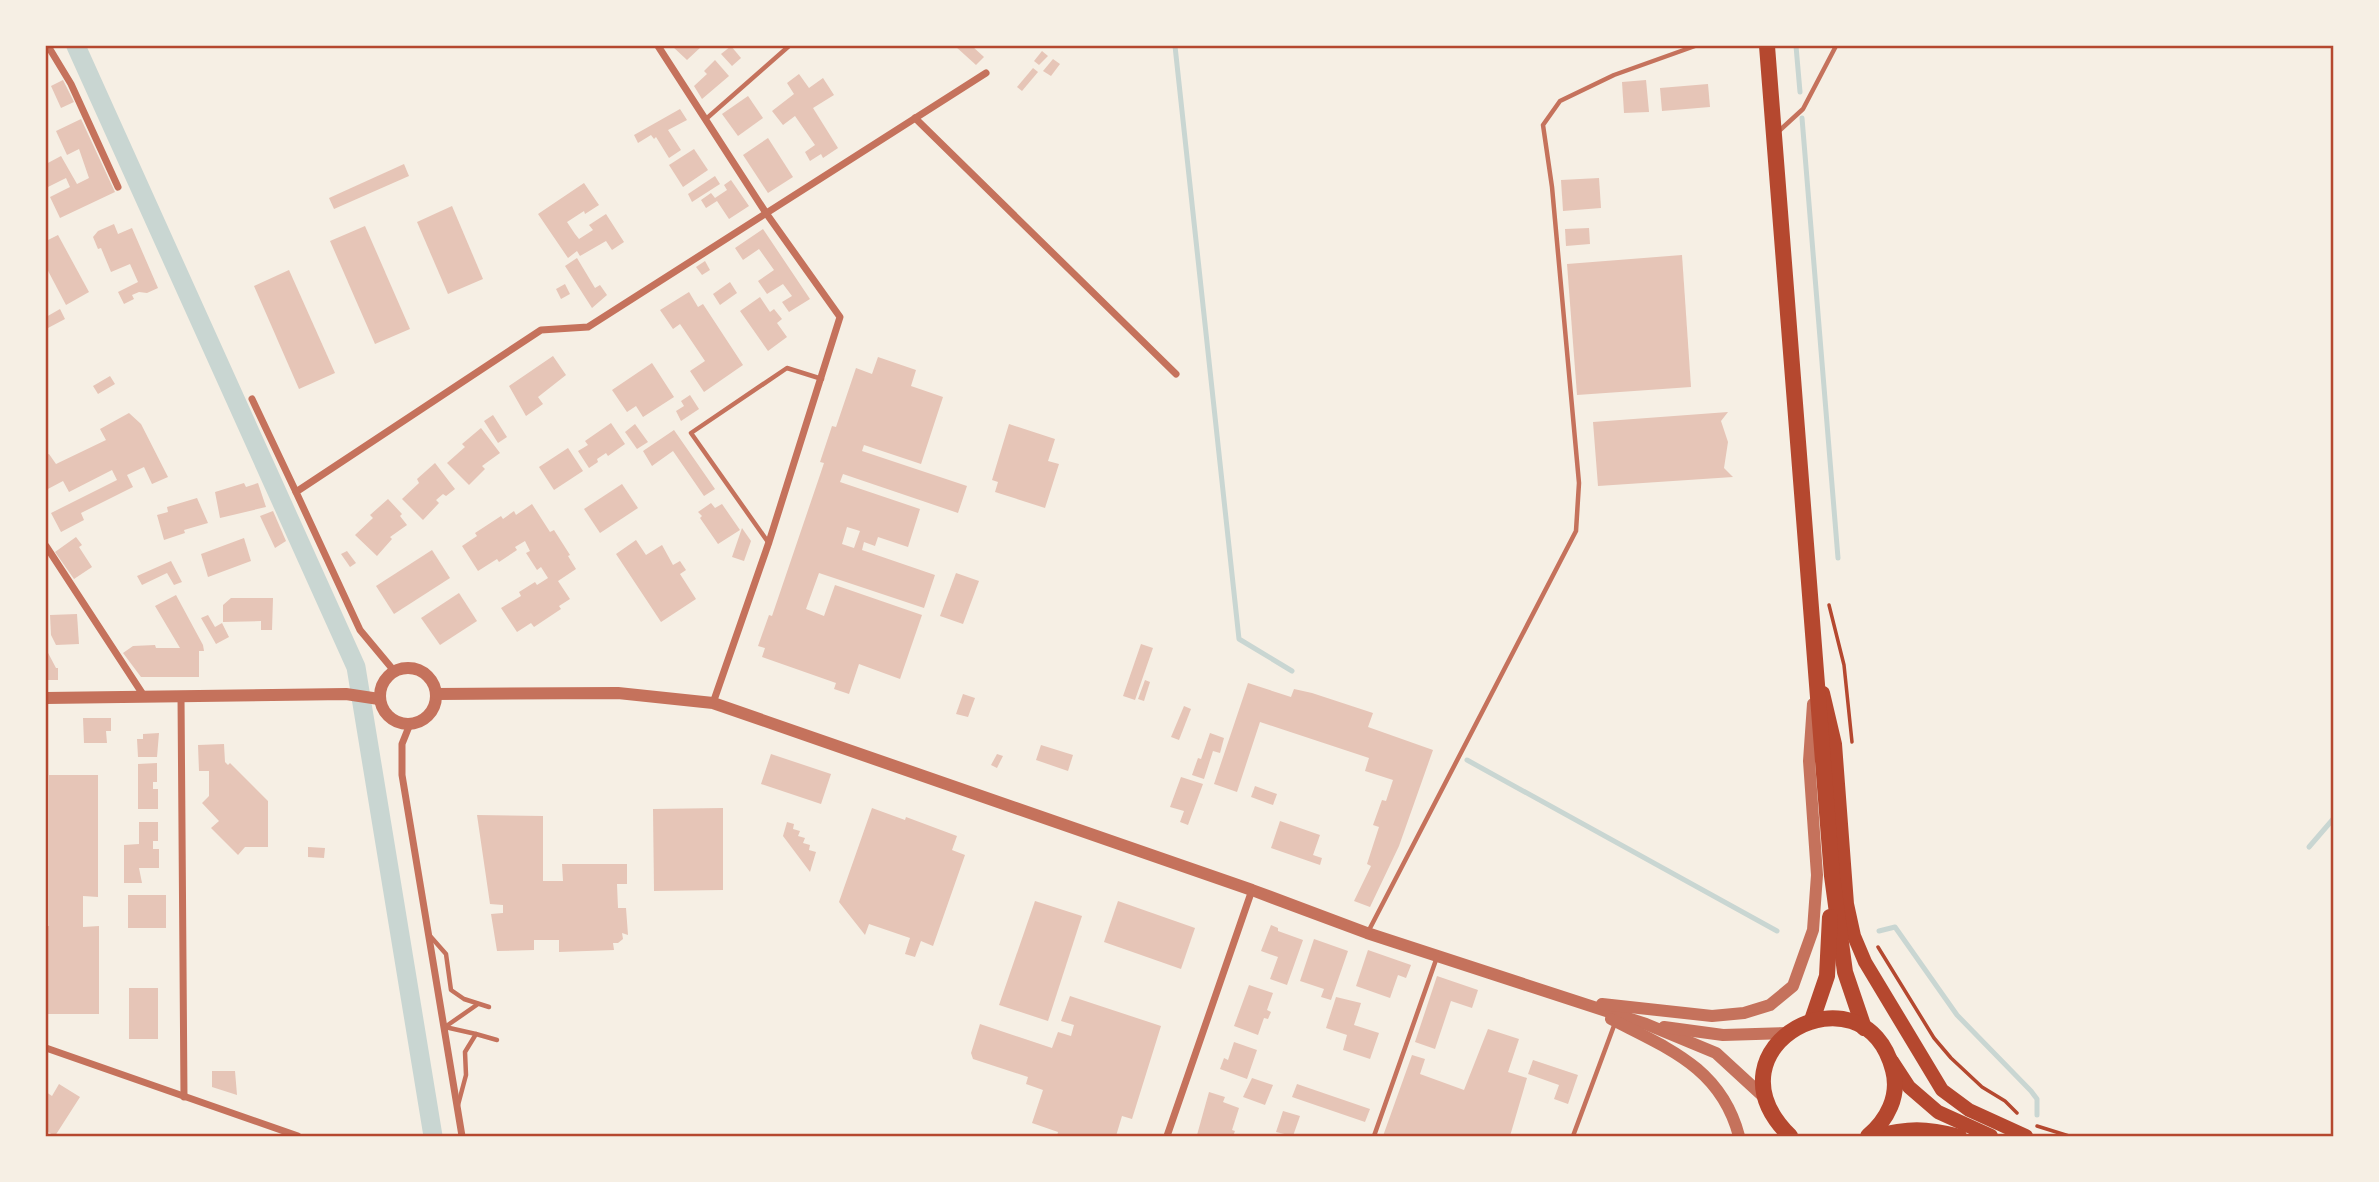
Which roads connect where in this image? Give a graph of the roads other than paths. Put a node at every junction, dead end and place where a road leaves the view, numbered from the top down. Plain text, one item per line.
1 (48, 46) edge
2 (658, 46) edge
3 (789, 46) edge
4 (1695, 46) edge
5 (1767, 46) edge
6 (1836, 46) edge
7 (986, 73) dead end
8 (915, 118) junction
9 (705, 119) junction
10 (1774, 137) junction
11 (118, 187) dead end
12 (766, 213) junction
13 (1176, 374) dead end
14 (822, 379) junction
15 (252, 399) dead end
16 (296, 492) junction
17 (769, 542) junction
18 (46, 546) edge
19 (1815, 662) junction
20 (395, 671) junction
21 (436, 694) junction
22 (181, 696) junction
23 (144, 697) junction
24 (46, 698) edge
25 (378, 699) junction
26 (713, 703) junction
27 (410, 724) junction
28 (1832, 876) junction
29 (1252, 890) junction
30 (1367, 933) junction
31 (428, 934) junction
32 (1438, 957) junction
33 (478, 1004) junction
34 (489, 1007) dead end
35 (1619, 1014) junction
36 (1812, 1020) junction
37 (1646, 1024) junction
38 (444, 1027) junction
39 (1864, 1028) junction
40 (1788, 1032) junction
41 (476, 1034) junction
42 (497, 1040) dead end
43 (46, 1048) edge
44 (1889, 1056) junction
45 (184, 1097) junction
46 (1765, 1098) junction
47 (457, 1109) junction
48 (1774, 1129) edge
49 (2030, 1130) edge
50 (298, 1136) edge
51 (461, 1136) edge
52 (1167, 1136) edge
53 (1374, 1136) edge
54 (1573, 1136) edge
55 (1739, 1136) edge
56 (1790, 1136) edge
57 (1868, 1136) edge
58 (1873, 1136) edge
59 (1960, 1136) edge
60 (1991, 1136) edge

1 - 11 street
2 - 9 street
3 - 9 lane
4 - 30 lane
5 - 10 main road
6 - 10 lane
7 - 8 street
8 - 12 street
8 - 13 street
9 - 12 street
10 - 19 main road
12 - 14 street
12 - 16 street
14 - 17 street
14 - 17 lane
15 - 16 street
16 - 20 street
17 - 26 street
18 - 23 street
19 - 28 main road
19 - 35 street
19 - 49 main road
20 - 21 street
20 - 25 street
21 - 26 street
21 - 27 street
22 - 23 street
22 - 25 street
22 - 45 street
23 - 24 street
25 - 27 street
26 - 29 street
27 - 31 street
28 - 36 main road
28 - 39 main road
29 - 30 street
29 - 52 street
30 - 32 street
31 - 33 lane
31 - 38 street
32 - 35 street
32 - 53 lane
33 - 34 lane
33 - 38 lane
35 - 37 street
35 - 54 lane
35 - 55 street
36 - 39 main road
36 - 40 main road
37 - 40 street
37 - 46 street
38 - 41 lane
38 - 47 street
39 - 44 main road
40 - 46 main road
41 - 42 lane
41 - 47 lane
43 - 45 street
44 - 57 main road
44 - 60 main road
45 - 50 street
46 - 48 main road
47 - 51 street
48 - 56 main road
58 - 59 main road

